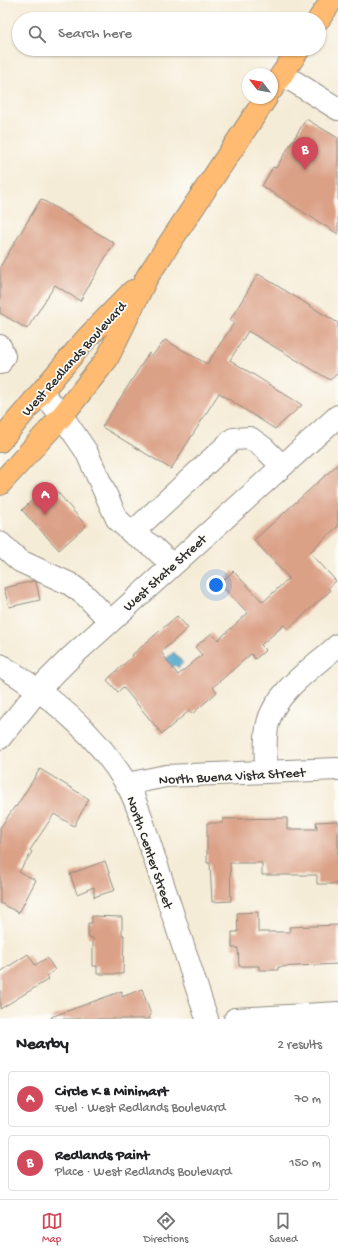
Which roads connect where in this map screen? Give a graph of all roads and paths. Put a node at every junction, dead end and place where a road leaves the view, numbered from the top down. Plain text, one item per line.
1 (332, 0) edge
2 (324, 12) edge
3 (294, 56) edge
4 (278, 80) edge
5 (278, 82) edge
6 (262, 104) edge
7 (338, 109) edge
8 (147, 277) junction
9 (0, 346) edge
10 (0, 363) edge
11 (42, 392) junction
12 (62, 416) junction
13 (338, 416) edge
14 (0, 441) edge
15 (282, 466) junction
16 (0, 484) edge
17 (132, 533) junction
18 (0, 543) edge
19 (172, 565) junction
20 (110, 621) junction
21 (338, 645) edge
22 (0, 665) edge
23 (39, 689) junction
24 (0, 738) edge
25 (338, 769) edge
26 (266, 772) junction
27 (127, 784) junction
28 (338, 1013) edge
29 (207, 1019) edge
30 (235, 1019) edge

1 - 2 main road
3 - 4 main road
5 - 7 street
6 - 8 main road, West Redlands Boulevard
8 - 11 main road, West Redlands Boulevard
8 - 12 main road, West Redlands Boulevard
9 - 10 street
11 - 12 street
11 - 14 main road, West Redlands Boulevard
12 - 16 main road, West Redlands Boulevard
12 - 17 street
13 - 15 street, West State Street
15 - 17 street
15 - 19 street, West State Street
17 - 19 street
18 - 20 street
19 - 20 street, West State Street
20 - 23 street, West State Street
21 - 26 street
22 - 23 street, North Center Street
23 - 24 street, West State Street
23 - 27 street, North Center Street
25 - 26 street, North Buena Vista Street
26 - 27 street, North Buena Vista Street
27 - 29 street, North Center Street
28 - 30 street

